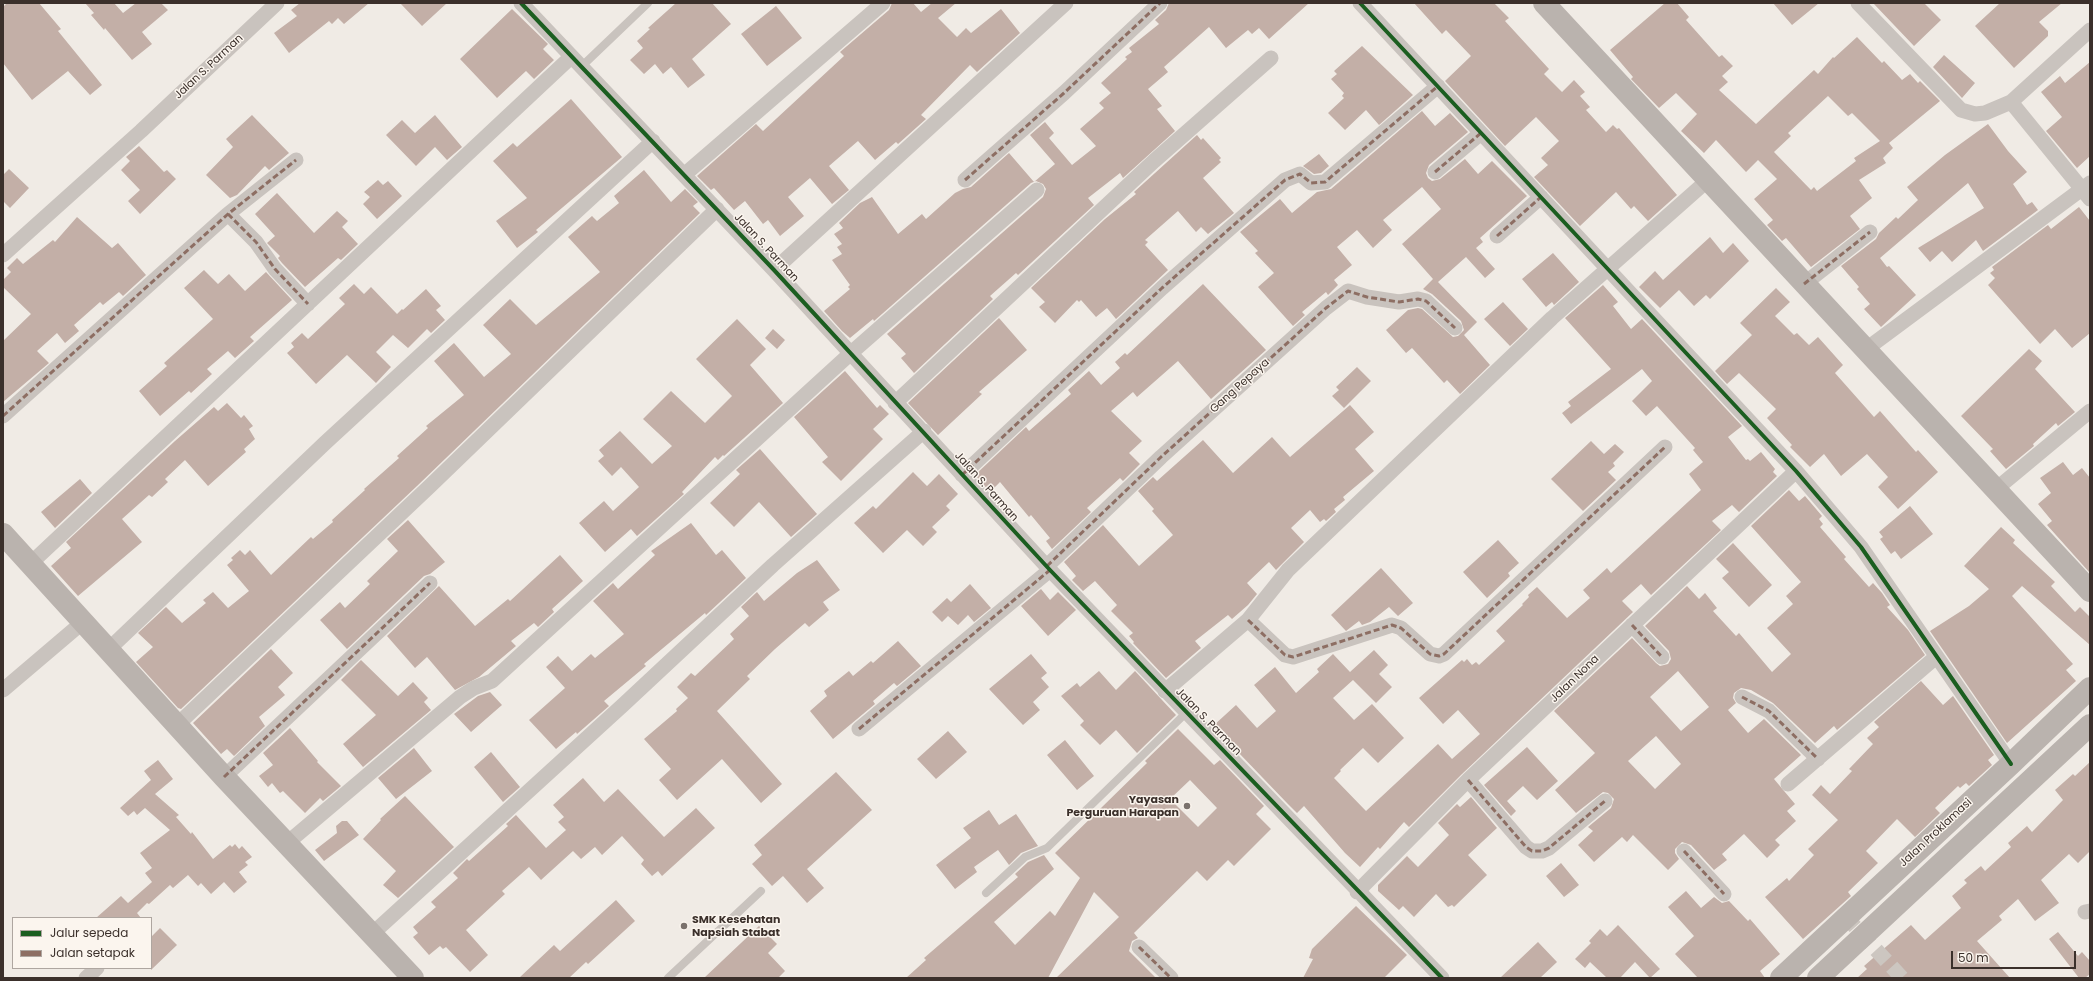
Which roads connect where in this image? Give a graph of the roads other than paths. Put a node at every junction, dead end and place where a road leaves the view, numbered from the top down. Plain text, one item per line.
1 (276, 3) edge
2 (521, 3) edge
3 (648, 3) edge
4 (883, 3) edge
5 (1066, 3) edge
6 (1160, 3) edge
7 (1360, 3) edge
8 (1544, 3) edge
9 (1858, 3) edge
10 (2090, 30) edge
11 (1271, 58) dead end
12 (576, 62) junction
13 (1438, 86) junction
14 (2011, 102) junction
15 (1481, 133) junction
16 (653, 141) junction
17 (296, 160) dead end
18 (1435, 172) dead end
19 (684, 175) junction
20 (965, 180) dead end
21 (1708, 180) junction
22 (1037, 190) dead end
23 (2087, 191) edge
24 (1541, 197) junction
25 (717, 209) junction
26 (228, 214) junction
27 (1870, 232) dead end
28 (1497, 236) dead end
29 (3, 255) edge
30 (1607, 269) junction
31 (774, 270) junction
32 (1804, 284) junction
33 (308, 304) junction
34 (1455, 328) dead end
35 (1865, 350) junction
36 (851, 353) junction
37 (895, 402) junction
38 (2090, 411) edge
39 (3, 416) edge
40 (924, 431) junction
41 (1665, 448) dead end
42 (1796, 470) junction
43 (962, 475) junction
44 (1995, 490) junction
45 (3, 534) edge
46 (30, 564) junction
47 (1048, 568) junction
48 (430, 583) dead end
49 (2090, 592) edge
50 (1248, 620) junction
51 (84, 622) junction
52 (1632, 625) junction
53 (109, 649) junction
54 (1662, 657) dead end
55 (1936, 657) junction
56 (2090, 688) edge
57 (3, 690) edge
58 (1165, 691) junction
59 (1742, 697) dead end
60 (1186, 713) junction
61 (177, 725) junction
62 (2090, 725) edge
63 (859, 729) dead end
64 (1818, 759) junction
65 (2011, 764) junction
66 (224, 777) junction
67 (1468, 780) junction
68 (1788, 784) dead end
69 (1605, 801) dead end
70 (286, 844) junction
71 (1684, 851) dead end
72 (761, 891) dead end
73 (1357, 892) junction
74 (986, 893) dead end
75 (1724, 894) dead end
76 (372, 934) junction
77 (1139, 947) dead end
78 (96, 969) edge
79 (86, 978) edge
80 (413, 978) edge
81 (668, 978) edge
82 (1171, 978) edge
83 (1442, 978) edge
84 (1781, 978) edge
85 (1818, 978) edge

1 - 29 street, Jalan S. Parman
2 - 12 street, Jalan S. Parman
3 - 12 lane
4 - 19 street
5 - 31 street
6 - 20 street
7 - 13 street
8 - 21 street
9 - 14 street
10 - 14 street
11 - 37 street
12 - 16 street, Jalan S. Parman
12 - 33 street
13 - 15 street
13 - 43 street
14 - 23 street
15 - 18 street
15 - 24 street
16 - 19 street, Jalan S. Parman
16 - 53 street
17 - 26 street
19 - 25 street, Jalan S. Parman
21 - 30 street
21 - 32 street
22 - 36 street
23 - 35 street
24 - 28 street
24 - 30 street
25 - 31 street, Jalan S. Parman
25 - 61 street
26 - 33 street
26 - 39 street
27 - 32 street
30 - 42 street
30 - 50 street
31 - 36 street, Jalan S. Parman
32 - 35 street
33 - 46 street
34 - 47 street, Gang Pepaya
35 - 44 street
36 - 37 street, Jalan S. Parman
36 - 70 street
37 - 40 street, Jalan S. Parman
38 - 44 street
40 - 43 street, Jalan S. Parman
40 - 76 street
41 - 50 street
42 - 52 street, Jalan Nona
42 - 55 street
43 - 47 street, Jalan S. Parman
44 - 49 street
45 - 46 street
46 - 51 street
47 - 58 street, Jalan S. Parman
47 - 63 street
48 - 66 street
50 - 58 street
51 - 53 street
51 - 57 street
52 - 54 street
52 - 67 street, Jalan Nona
53 - 61 street
55 - 64 street
55 - 65 street
56 - 65 street, Jalan Proklamasi
58 - 60 street, Jalan S. Parman
59 - 64 street
60 - 73 street, Jalan S. Parman
60 - 74 lane
61 - 66 street
62 - 85 street
64 - 68 street
65 - 84 street, Jalan Proklamasi
66 - 70 street
67 - 69 street
67 - 73 street, Jalan Nona
70 - 76 street
71 - 75 street
72 - 81 lane
73 - 83 street, Jalan S. Parman
76 - 80 street
77 - 82 street
78 - 79 street

